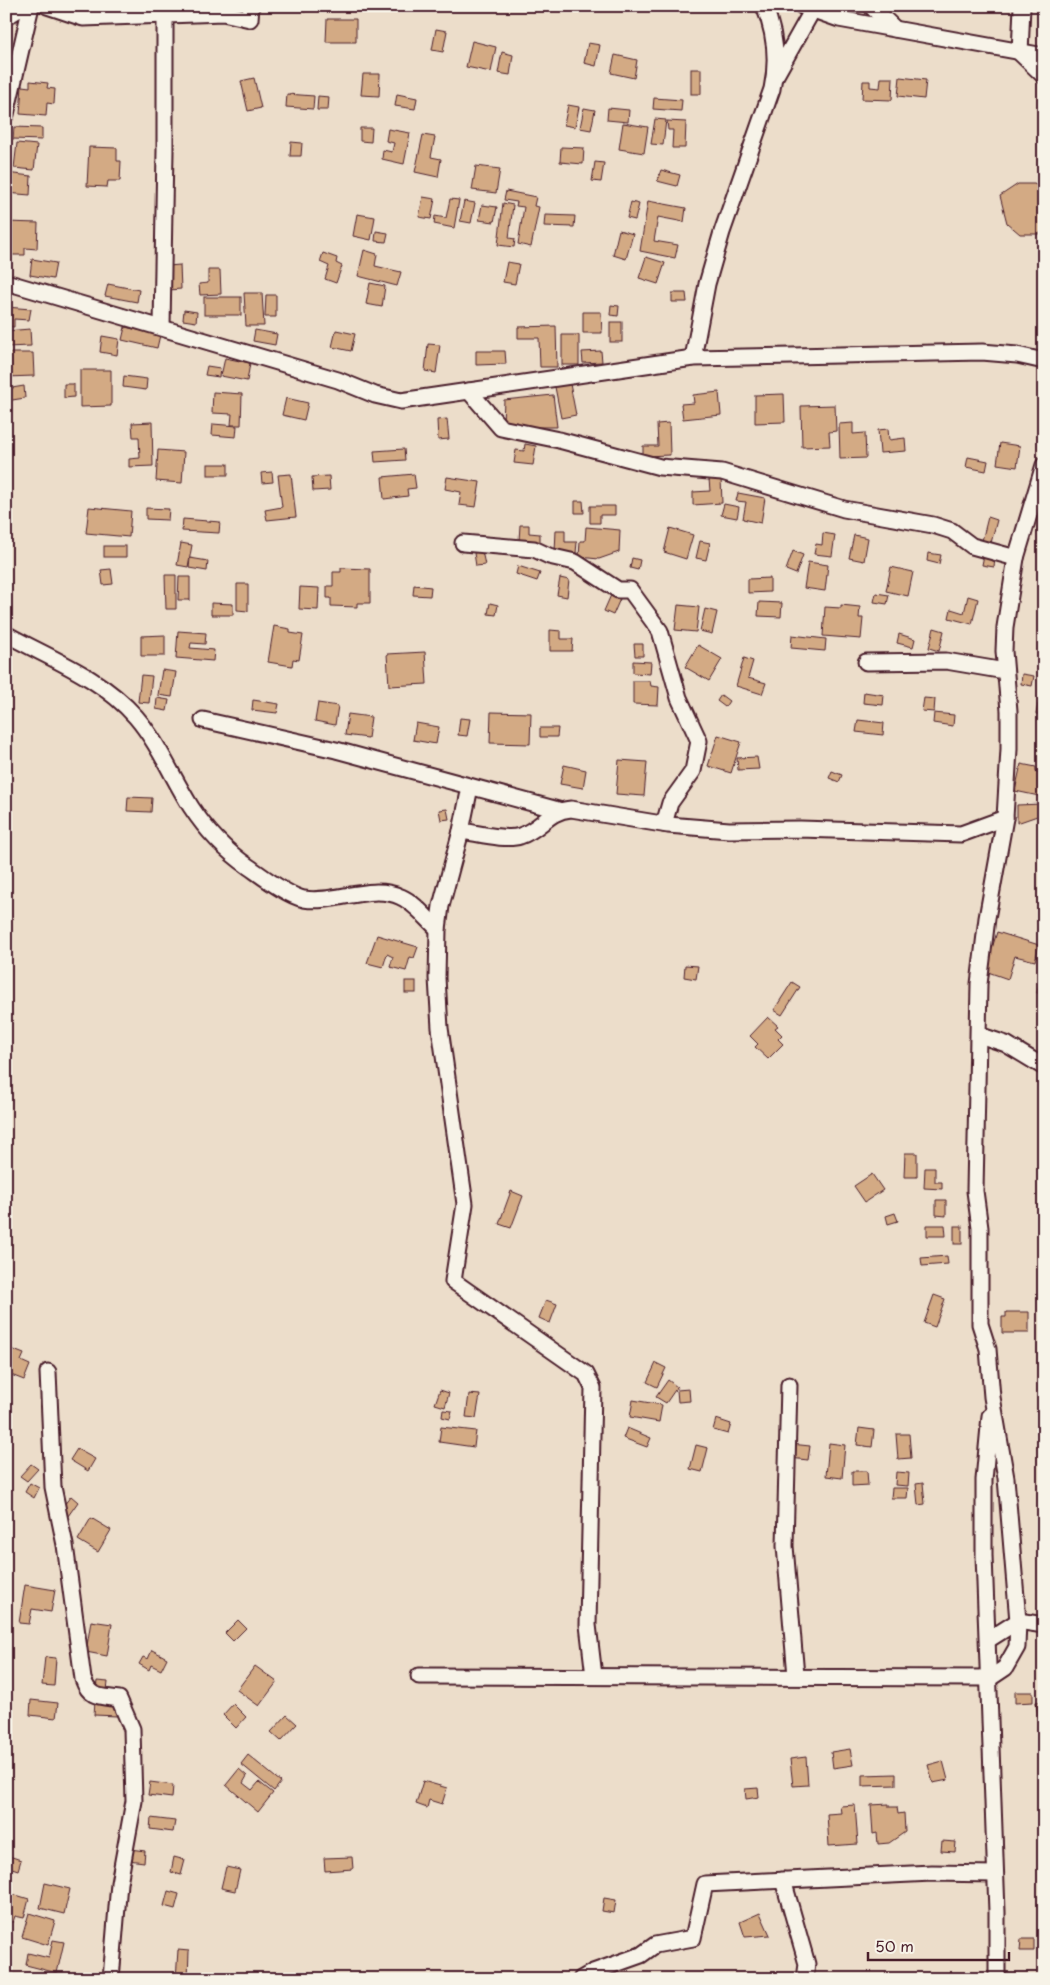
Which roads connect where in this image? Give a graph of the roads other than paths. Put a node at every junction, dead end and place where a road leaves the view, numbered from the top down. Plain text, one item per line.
1 (24, 6) edge
2 (31, 6) edge
3 (46, 6) edge
4 (251, 6) edge
5 (764, 6) edge
6 (871, 6) edge
7 (1022, 6) edge
8 (805, 8) edge
9 (165, 11) edge
10 (6, 17) edge
11 (895, 29) junction
12 (1020, 52) junction
13 (1044, 56) edge
14 (1044, 76) edge
15 (774, 78) junction
16 (6, 114) edge
17 (6, 282) edge
18 (162, 327) junction
19 (693, 358) junction
20 (1044, 361) edge
21 (469, 391) junction
22 (1044, 465) edge
23 (463, 543) dead end
24 (1016, 558) junction
25 (6, 634) edge
26 (866, 662) dead end
27 (1005, 671) junction
28 (203, 720) dead end
29 (470, 787) junction
30 (558, 810) junction
31 (1005, 818) junction
32 (664, 824) junction
33 (461, 831) junction
34 (438, 929) junction
35 (979, 1035) junction
36 (1044, 1067) edge
37 (48, 1372) dead end
38 (789, 1385) dead end
39 (992, 1398) junction
40 (1018, 1621) junction
41 (1044, 1625) edge
42 (988, 1640) junction
43 (419, 1676) dead end
44 (594, 1676) junction
45 (796, 1676) junction
46 (990, 1678) junction
47 (995, 1874) junction
48 (783, 1880) junction
49 (111, 1979) edge
50 (581, 1979) edge
51 (805, 1979) edge
52 (997, 1979) edge

1 - 10 street
2 - 16 street
3 - 9 street
4 - 9 street
5 - 15 street
6 - 11 street
7 - 12 street
8 - 11 street
8 - 15 street
9 - 18 street
11 - 12 street
12 - 13 street
12 - 14 street
15 - 19 street
17 - 18 street
18 - 21 street
19 - 20 street
19 - 21 street
21 - 24 street
22 - 24 street
23 - 32 street
24 - 27 street
25 - 34 street
26 - 27 street
27 - 31 street
28 - 29 street
29 - 30 street
29 - 33 street
30 - 32 street
30 - 33 street
31 - 32 street
31 - 35 street
33 - 34 street
34 - 44 street
35 - 36 street
35 - 39 street
37 - 49 street
38 - 45 street
39 - 40 street
39 - 42 street
40 - 41 street
40 - 42 street
40 - 46 street
42 - 46 street
43 - 44 street
44 - 45 street
45 - 46 street
46 - 47 street
47 - 48 street
47 - 52 street
48 - 50 street
48 - 51 street

